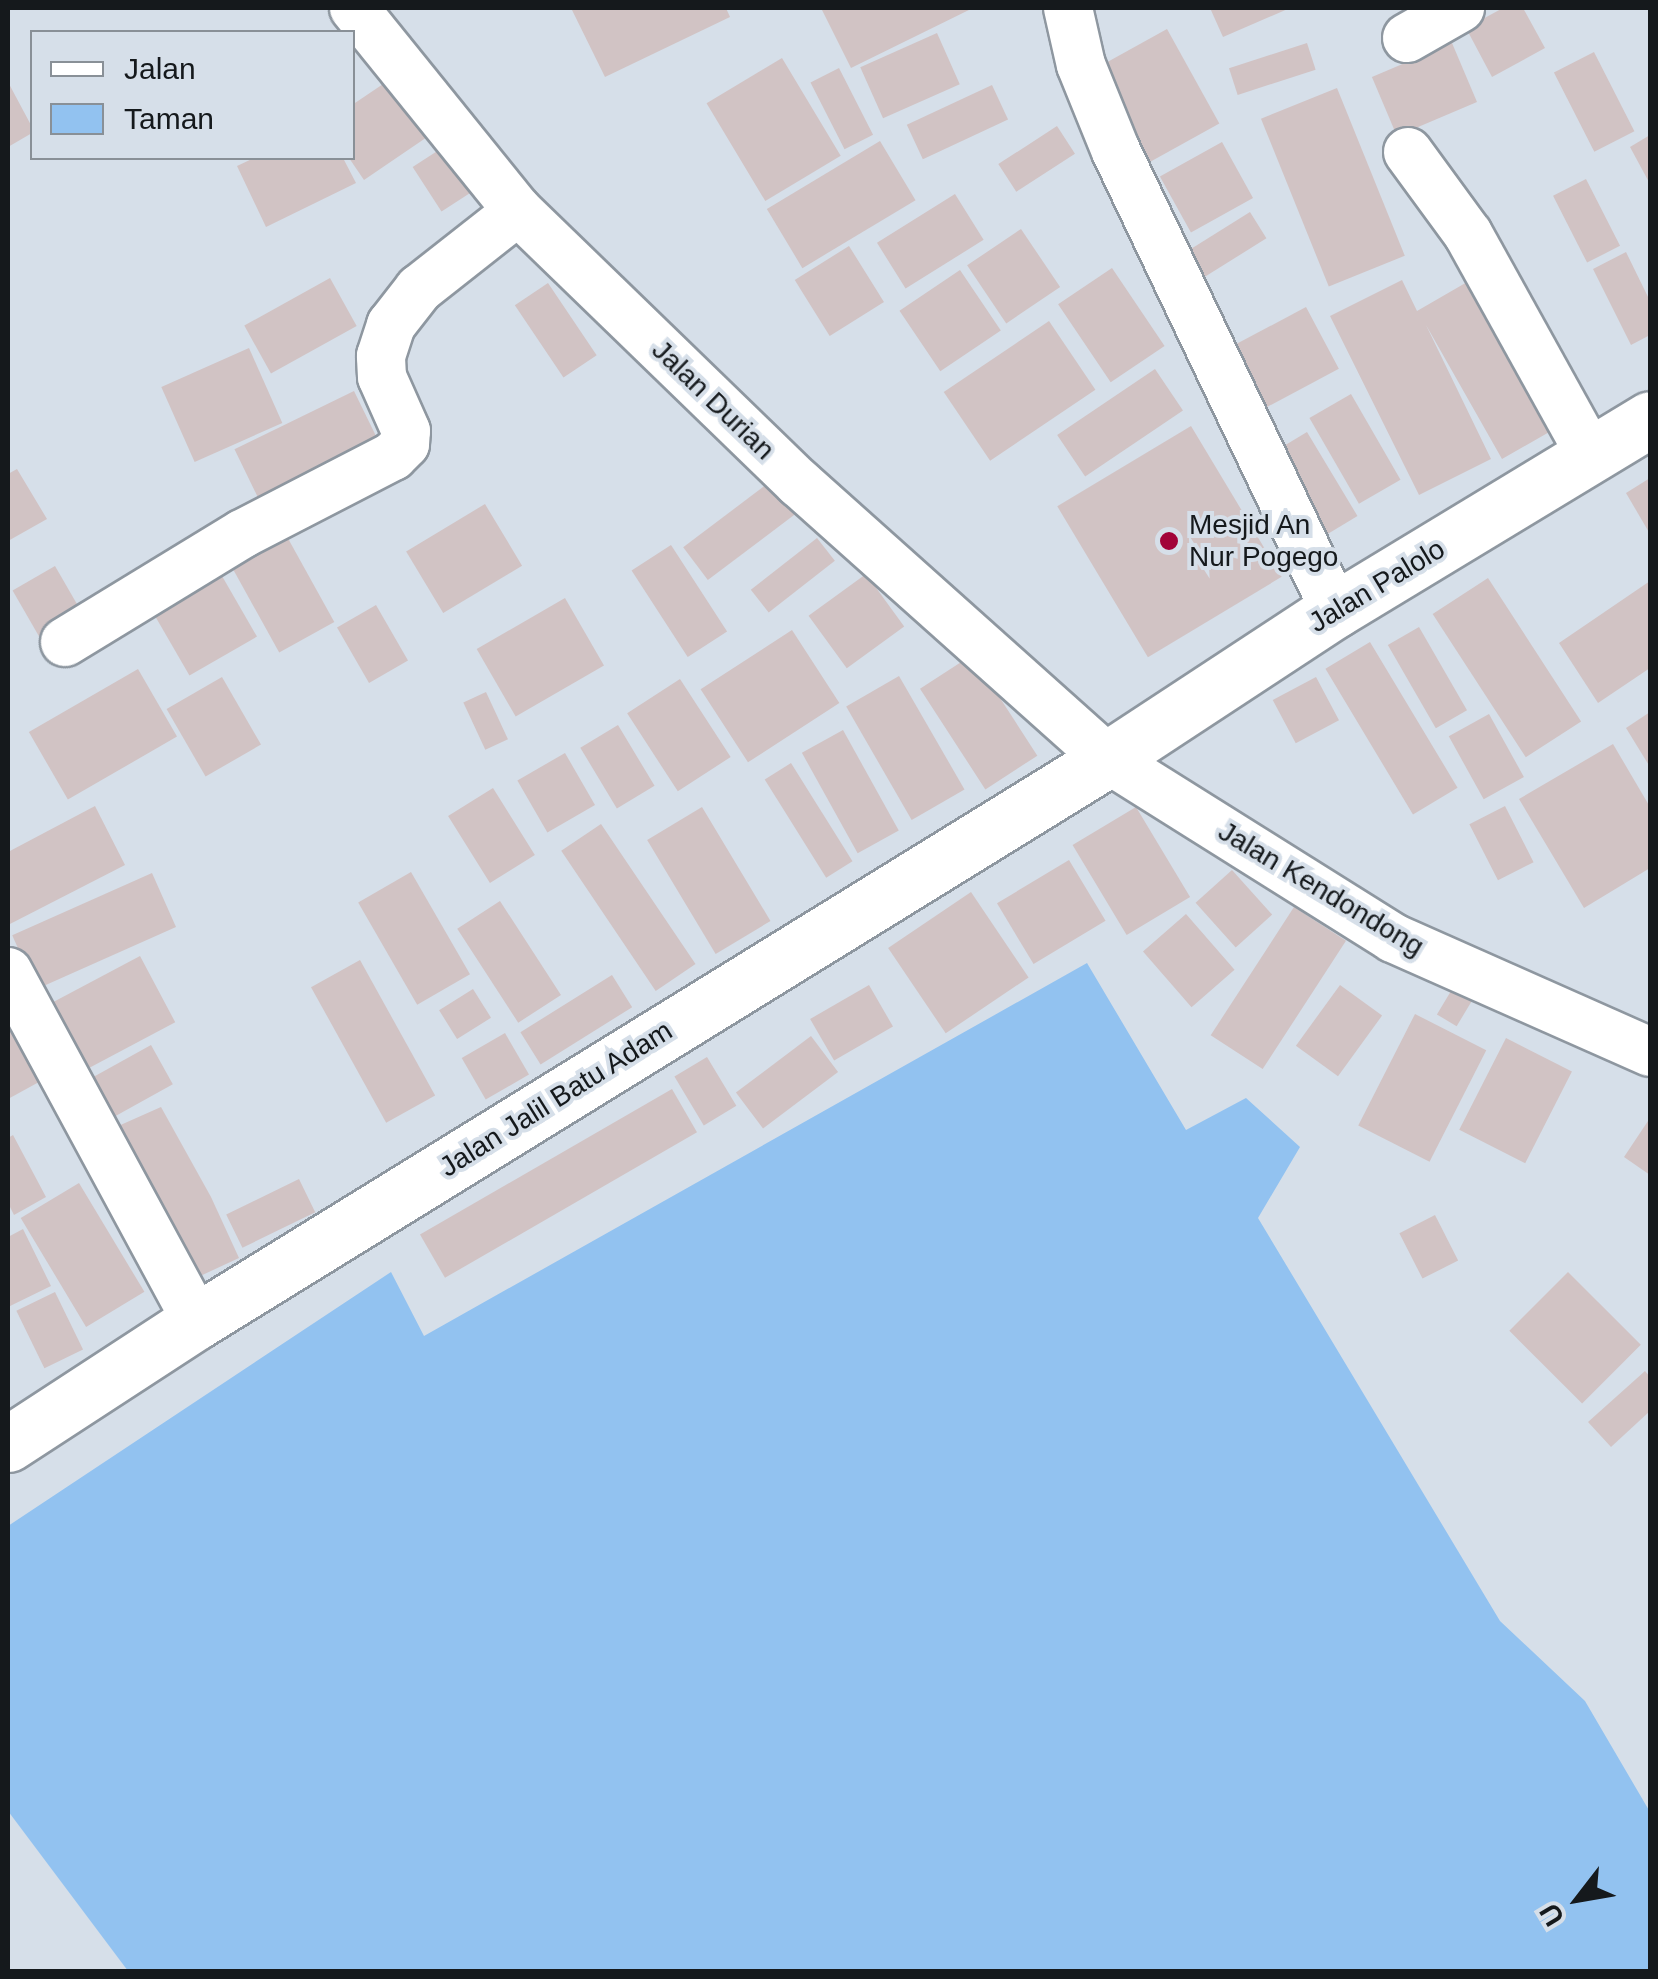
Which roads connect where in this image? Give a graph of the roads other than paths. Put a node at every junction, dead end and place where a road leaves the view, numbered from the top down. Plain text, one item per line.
1 (354, 8) edge
2 (1068, 8) edge
3 (1460, 8) edge
4 (1407, 38) dead end
5 (1408, 152) dead end
6 (518, 211) junction
7 (1650, 419) edge
8 (1592, 458) junction
9 (1336, 610) junction
10 (66, 642) dead end
11 (1108, 759) junction
12 (8, 972) edge
13 (1650, 1052) edge
14 (197, 1320) junction
15 (8, 1444) edge

1 - 6 street, Jalan Durian
2 - 9 street
3 - 4 street
5 - 8 street
6 - 10 street
6 - 11 street, Jalan Durian
7 - 8 street, Jalan Palolo
8 - 9 street, Jalan Palolo
9 - 11 street, Jalan Palolo
11 - 13 street, Jalan Kendondong
11 - 14 street, Jalan Jalil Batu Adam
12 - 14 street
14 - 15 street, Jalan Jalil Batu Adam

